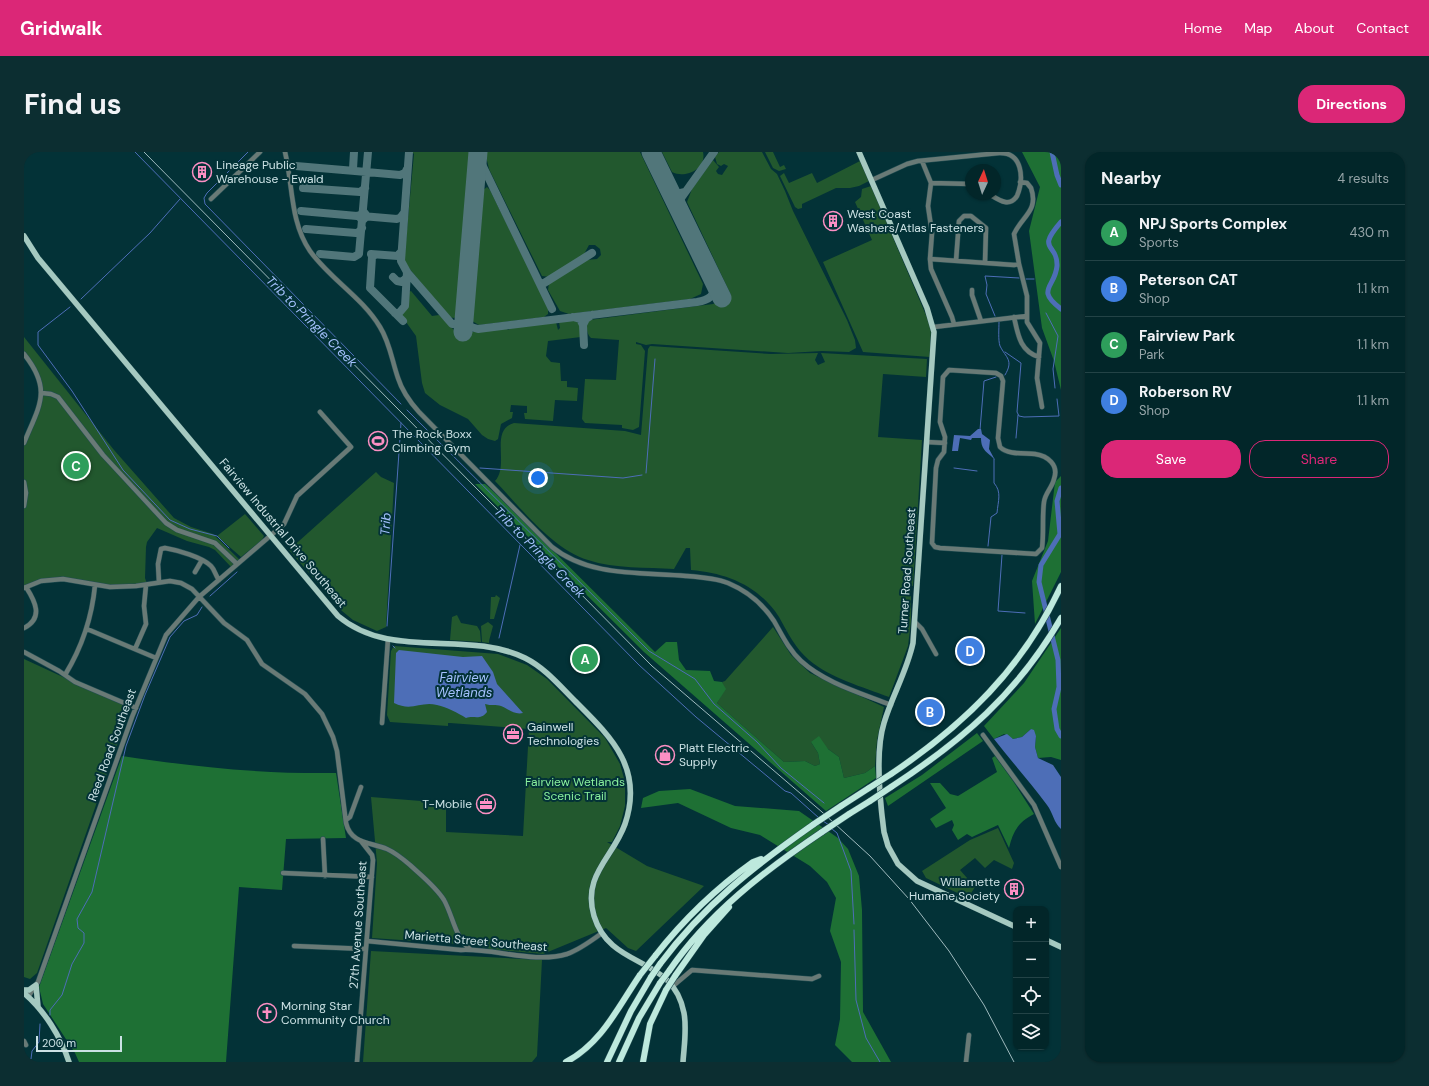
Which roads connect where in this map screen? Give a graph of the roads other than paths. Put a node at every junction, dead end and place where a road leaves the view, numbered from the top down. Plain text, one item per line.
1 (260, 152) edge
2 (285, 152) edge
3 (858, 152) edge
4 (922, 161) junction
5 (872, 180) junction
6 (1020, 182) junction
7 (932, 183) junction
8 (965, 184) edge
9 (211, 199) dead end
10 (998, 200) edge
11 (24, 238) edge
12 (930, 259) junction
13 (956, 261) junction
14 (985, 263) junction
15 (1019, 264) junction
16 (972, 290) dead end
17 (1027, 316) junction
18 (1014, 317) junction
19 (981, 321) junction
20 (954, 324) junction
21 (934, 327) junction
22 (24, 354) edge
23 (1039, 357) junction
24 (42, 394) junction
25 (1042, 407) dead end
26 (320, 412) dead end
27 (927, 442) junction
28 (24, 443) edge
29 (944, 443) junction
30 (24, 482) edge
31 (24, 506) edge
32 (271, 536) junction
33 (202, 560) junction
34 (237, 564) junction
35 (195, 572) dead end
36 (219, 580) junction
37 (159, 582) junction
38 (146, 585) junction
39 (95, 586) junction
40 (1061, 586) edge
41 (25, 587) edge
42 (199, 596) junction
43 (1060, 620) edge
44 (915, 622) junction
45 (24, 628) edge
46 (87, 629) junction
47 (388, 640) junction
48 (135, 649) junction
49 (24, 652) edge
50 (936, 654) dead end
51 (156, 658) junction
52 (65, 675) junction
53 (891, 705) junction
54 (136, 708) junction
55 (382, 723) dead end
56 (983, 735) dead end
57 (361, 787) dead end
58 (346, 820) junction
59 (323, 839) dead end
60 (361, 841) junction
61 (764, 858) junction
62 (1061, 867) edge
63 (283, 873) dead end
64 (325, 876) junction
65 (372, 877) junction
66 (735, 897) junction
67 (1013, 926) edge
68 (602, 934) junction
69 (367, 941) junction
70 (1049, 941) edge
71 (294, 946) dead end
72 (1061, 947) edge
73 (366, 949) junction
74 (470, 949) junction
75 (819, 976) dead end
76 (36, 985) junction
77 (673, 986) junction
78 (24, 990) edge
79 (26, 995) edge
80 (38, 1007) junction
81 (968, 1035) dead end
82 (70, 1062) edge
83 (358, 1062) edge
84 (566, 1062) edge
85 (607, 1062) edge
86 (619, 1062) edge
87 (643, 1062) edge
88 (683, 1062) edge
89 (966, 1062) edge

1 - 9 street
2 - 53 street
3 - 5 main road, Turner Road Southeast
4 - 5 street
4 - 6 street
4 - 7 street
5 - 21 main road, Turner Road Southeast
6 - 10 street
6 - 15 street
7 - 8 street
7 - 12 street
11 - 32 main road, Fairview Industrial Drive Southeast
12 - 13 street
12 - 20 street
13 - 14 street
13 - 14 street
14 - 15 street
15 - 17 street
16 - 19 street
17 - 18 street
17 - 23 street
18 - 19 street
18 - 23 street
19 - 20 street
20 - 21 street
21 - 27 main road, Turner Road Southeast
22 - 24 street
23 - 25 street
24 - 28 street
24 - 34 street
26 - 32 street, Reed Road Southeast
27 - 29 street
27 - 44 main road, Turner Road Southeast
29 - 29 street
30 - 31 street
32 - 34 street, Reed Road Southeast
32 - 47 main road, Fairview Industrial Drive Southeast
33 - 35 street
33 - 36 street
33 - 37 street
34 - 36 street, Reed Road Southeast
36 - 42 street, Reed Road Southeast
37 - 38 street, 27th Avenue Southeast
37 - 42 street, 27th Avenue Southeast
38 - 39 street, 27th Avenue Southeast
38 - 48 street
39 - 41 street, 27th Avenue Southeast
39 - 46 street
40 - 61 highway, bridge
41 - 45 street
42 - 51 street, Reed Road Southeast
42 - 58 street, 27th Avenue Southeast
43 - 66 highway, bridge
44 - 50 street
44 - 53 main road, Turner Road Southeast
46 - 48 street
46 - 52 street
47 - 55 street
47 - 68 main road, Fairview Industrial Drive Southeast
48 - 51 street
49 - 52 street
51 - 54 street, Reed Road Southeast
52 - 54 street
53 - 67 main road, Turner Road Southeast
54 - 76 street, Reed Road Southeast
56 - 62 street
57 - 58 street
58 - 60 street, 27th Avenue Southeast
59 - 64 street
60 - 65 street, 27th Avenue Southeast
60 - 74 street
61 - 84 highway, bridge
61 - 85 highway, bridge
63 - 64 street
64 - 65 street
65 - 69 street, 27th Avenue Southeast
66 - 86 highway, bridge
66 - 87 highway, bridge
68 - 74 street, Marietta Street Southeast
68 - 77 main road, Fairview Industrial Drive Southeast
69 - 73 street, 27th Avenue Southeast
69 - 74 street, Marietta Street Southeast
70 - 72 main road
71 - 73 street
73 - 83 street, 27th Avenue Southeast
75 - 77 street
76 - 78 main road
76 - 79 street, Reed Road Southeast
76 - 80 main road
77 - 88 main road, Fairview Industrial Drive Southeast
79 - 80 main road
80 - 82 main road
81 - 89 street

